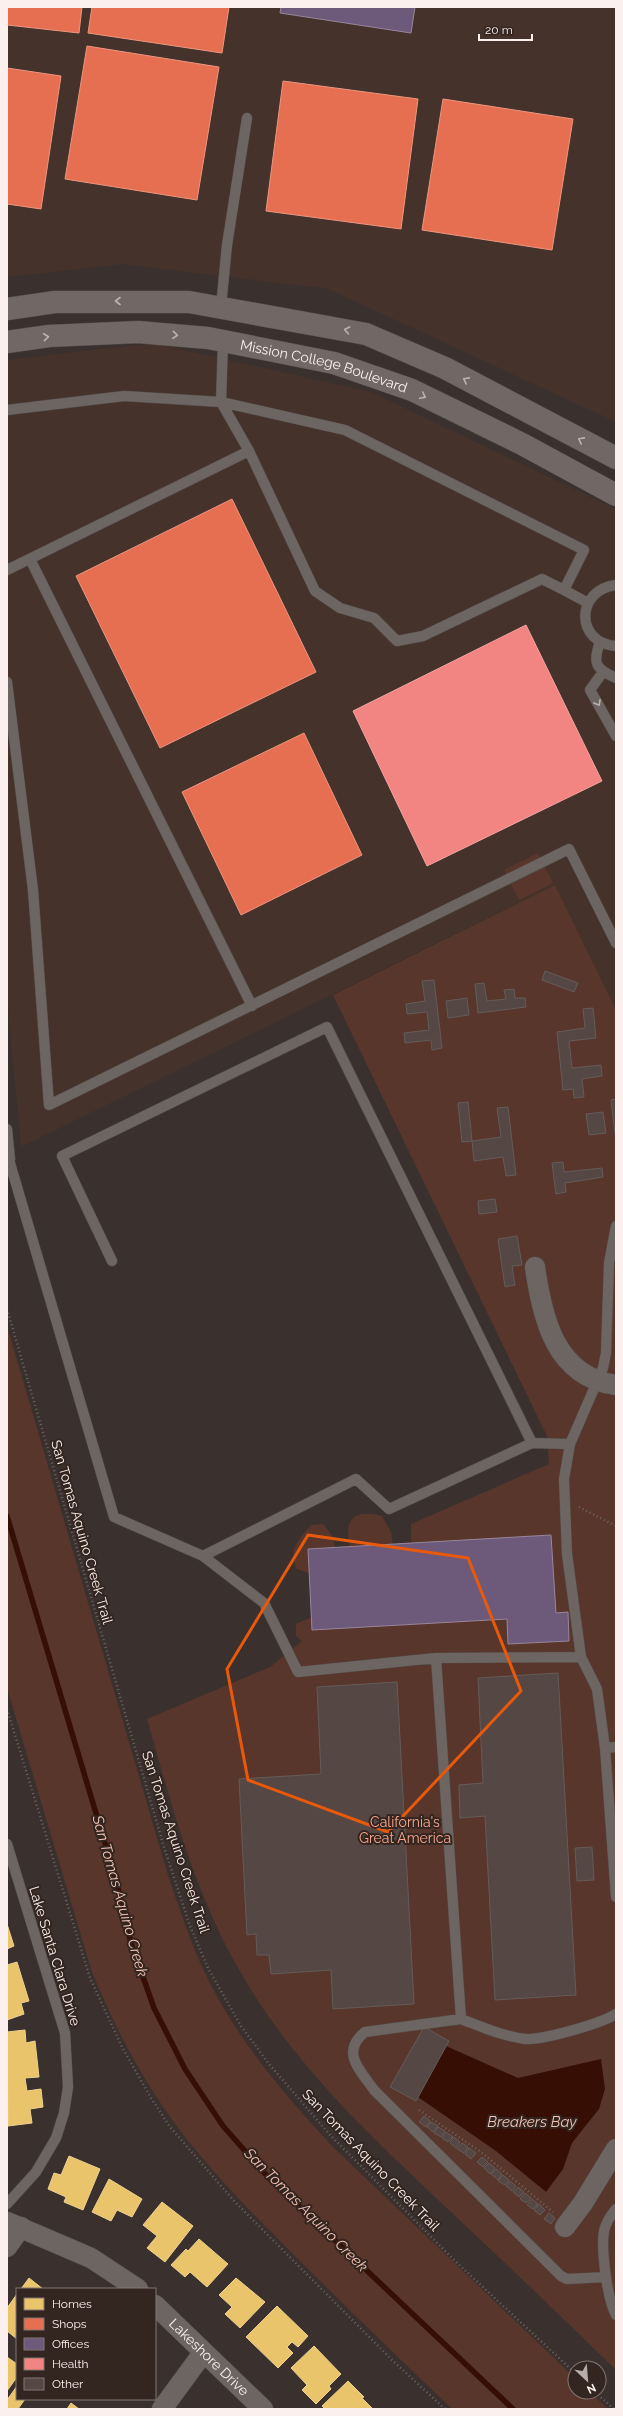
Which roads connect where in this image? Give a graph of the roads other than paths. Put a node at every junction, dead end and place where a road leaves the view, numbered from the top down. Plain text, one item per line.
1 (247, 118) dead end
2 (221, 307) junction
3 (7, 309) edge
4 (223, 340) junction
5 (7, 342) edge
6 (221, 402) junction
7 (7, 410) edge
8 (249, 451) junction
9 (616, 458) edge
10 (615, 497) edge
11 (30, 559) junction
12 (7, 570) edge
13 (616, 585) edge
14 (564, 590) junction
15 (588, 603) junction
16 (600, 642) junction
17 (616, 646) edge
18 (603, 672) junction
19 (616, 678) edge
20 (7, 682) edge
21 (616, 736) edge
22 (616, 943) edge
23 (252, 1006) junction
24 (7, 1129) edge
25 (7, 1153) edge
26 (10, 1163) junction
27 (616, 1226) edge
28 (112, 1261) dead end
29 (535, 1267) dead end
30 (607, 1383) edge
31 (532, 1443) junction
32 (570, 1444) junction
33 (203, 1556) junction
34 (581, 1657) junction
35 (436, 1658) junction
36 (616, 1747) edge
37 (605, 1748) junction
38 (7, 1844) edge
39 (616, 1897) edge
40 (616, 2014) edge
41 (461, 2019) junction
42 (616, 2149) edge
43 (7, 2204) edge
44 (616, 2209) edge
45 (14, 2224) edge
46 (566, 2225) road end
47 (7, 2247) edge
48 (606, 2277) junction
49 (136, 2288) edge
50 (156, 2306) edge
51 (616, 2315) edge
52 (203, 2352) junction
53 (162, 2409) edge
54 (263, 2409) edge

1 - 2 lane
2 -> 3 main road
9 -> 2 main road
5 -> 4 main road, Mission College Boulevard
4 - 6 lane
4 -> 10 main road, Mission College Boulevard
6 - 7 lane
6 - 8 lane
6 - 14 lane
8 - 11 lane
8 - 14 lane
11 - 12 lane
11 - 23 lane
13 - 15 lane
14 - 15 lane
15 - 16 lane
16 - 17 lane
16 - 18 lane
18 - 19 lane
18 -> 21 lane
20 - 23 lane
22 - 23 lane
24 - 26 lane
25 - 26 lane
26 - 33 lane
27 - 30 lane
28 - 31 lane
29 - 30 street
30 - 32 lane
31 - 32 lane
31 - 33 lane
32 - 34 lane
33 - 35 lane
34 - 35 lane
34 - 37 lane
35 - 41 lane
36 - 37 lane
37 - 39 lane
38 - 43 lane, Lake Santa Clara Drive
40 - 41 lane
41 - 48 lane
42 - 46 street
44 - 48 lane
45 - 47 street
45 - 49 street
48 - 51 lane
50 - 52 street, Lakeshore Drive
52 - 53 street
52 - 54 street, Lakeshore Drive

